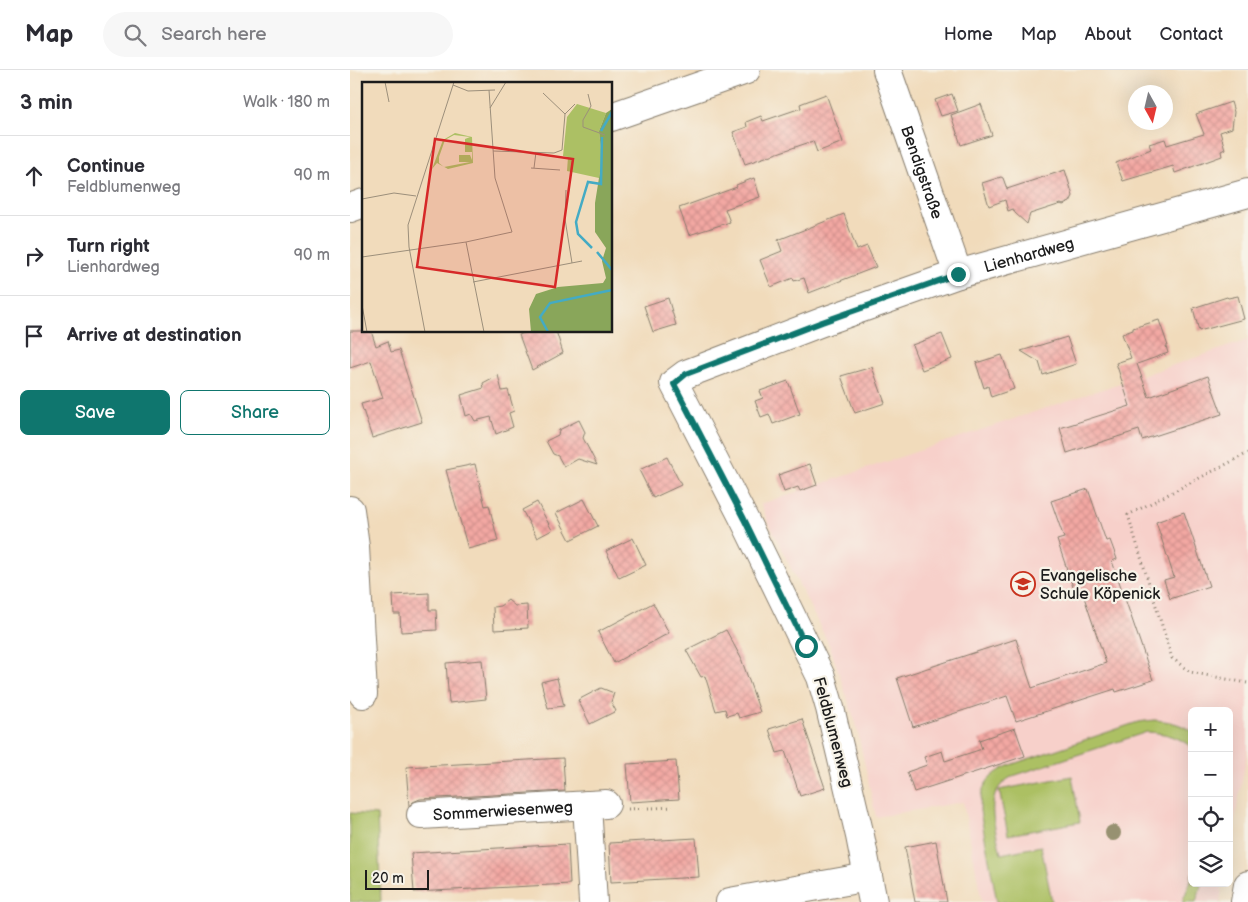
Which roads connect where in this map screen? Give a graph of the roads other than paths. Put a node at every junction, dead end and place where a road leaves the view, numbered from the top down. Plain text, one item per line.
1 (746, 70) edge
2 (888, 70) edge
3 (612, 117) edge
4 (1248, 192) edge
5 (362, 204) edge
6 (350, 208) edge
7 (958, 274) junction
8 (674, 384) joint
9 (350, 510) edge
10 (363, 694) dead end
11 (421, 815) dead end
12 (1248, 885) edge
13 (870, 889) edge
14 (593, 902) edge
15 (730, 902) edge
16 (1245, 902) edge

1 - 3 street
2 - 7 street, Bendigstraße
4 - 7 street, Lienhardweg
5 - 6 street
7 - 8 street, Lienhardweg
8 - 13 street, Feldblumenweg
9 - 10 street
11 - 14 street, Sommerwiesenweg
12 - 16 street
13 - 15 street

